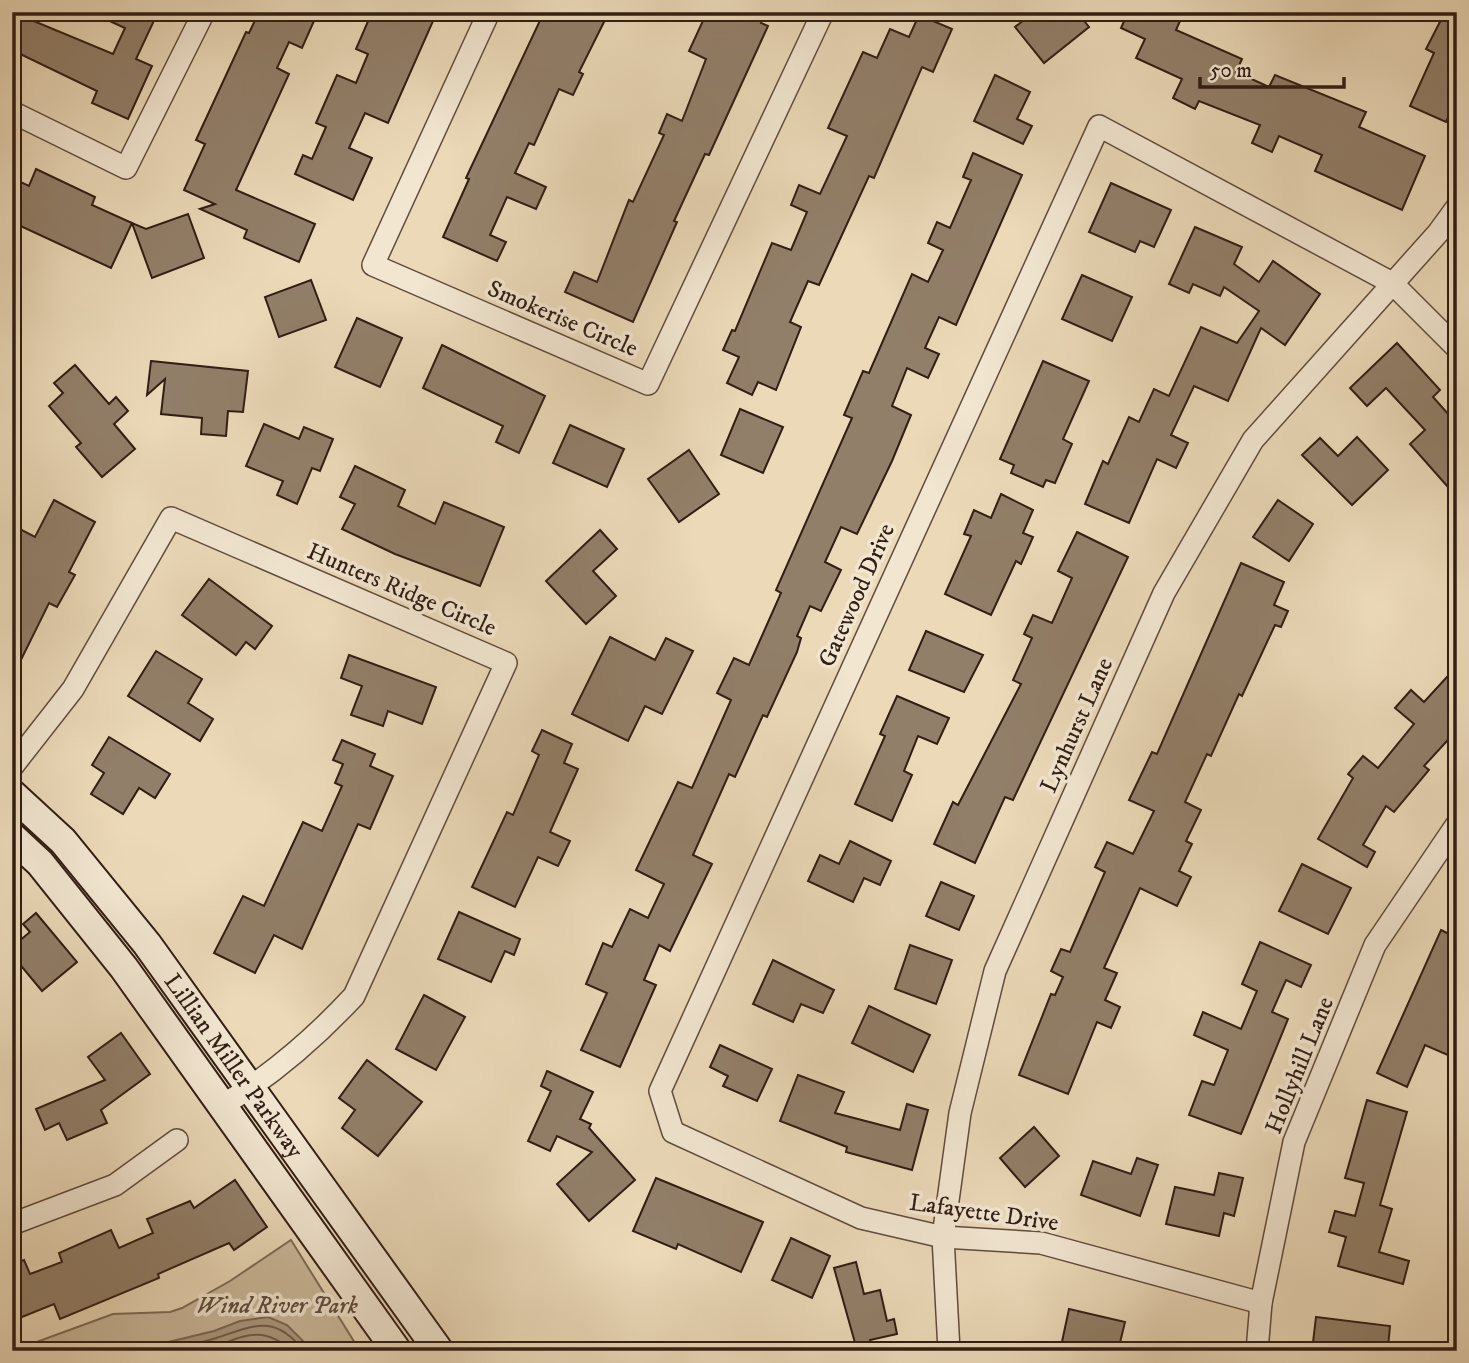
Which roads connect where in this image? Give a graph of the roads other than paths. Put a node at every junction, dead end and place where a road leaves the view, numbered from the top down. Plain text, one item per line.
1 (204, 12) edge
2 (489, 12) edge
3 (823, 12) edge
4 (12, 112) edge
5 (1457, 207) edge
6 (1392, 283) junction
7 (1457, 348) edge
8 (12, 767) edge
9 (12, 794) edge
10 (1457, 824) edge
11 (12, 837) edge
12 (251, 1088) junction
13 (223, 1105) junction
14 (177, 1140) dead end
15 (786, 1184) joint
16 (12, 1224) edge
17 (943, 1237) junction
18 (1261, 1303) junction
19 (397, 1351) edge
20 (439, 1351) edge
21 (949, 1351) edge
22 (1256, 1351) edge

1 - 4 street
2 - 3 street, Smokerise Circle
5 - 6 street, Lynhurst Lane
6 - 7 street
6 - 15 street, Gatewood Drive
6 - 17 street, Lynhurst Lane
8 - 12 street, Hunters Ridge Circle
9 - 12 main road, Lillian Miller Parkway
10 - 18 street, Hollyhill Lane
11 - 13 main road, Lillian Miller Parkway
12 - 13 street, Hunters Ridge Circle
12 - 20 main road, Lillian Miller Parkway
13 - 19 main road, Lillian Miller Parkway
14 - 16 street
15 - 17 street, Lafayette Drive
17 - 18 street, Lafayette Drive
17 - 21 street, Lynhurst Lane
18 - 22 street, Hollyhill Lane

